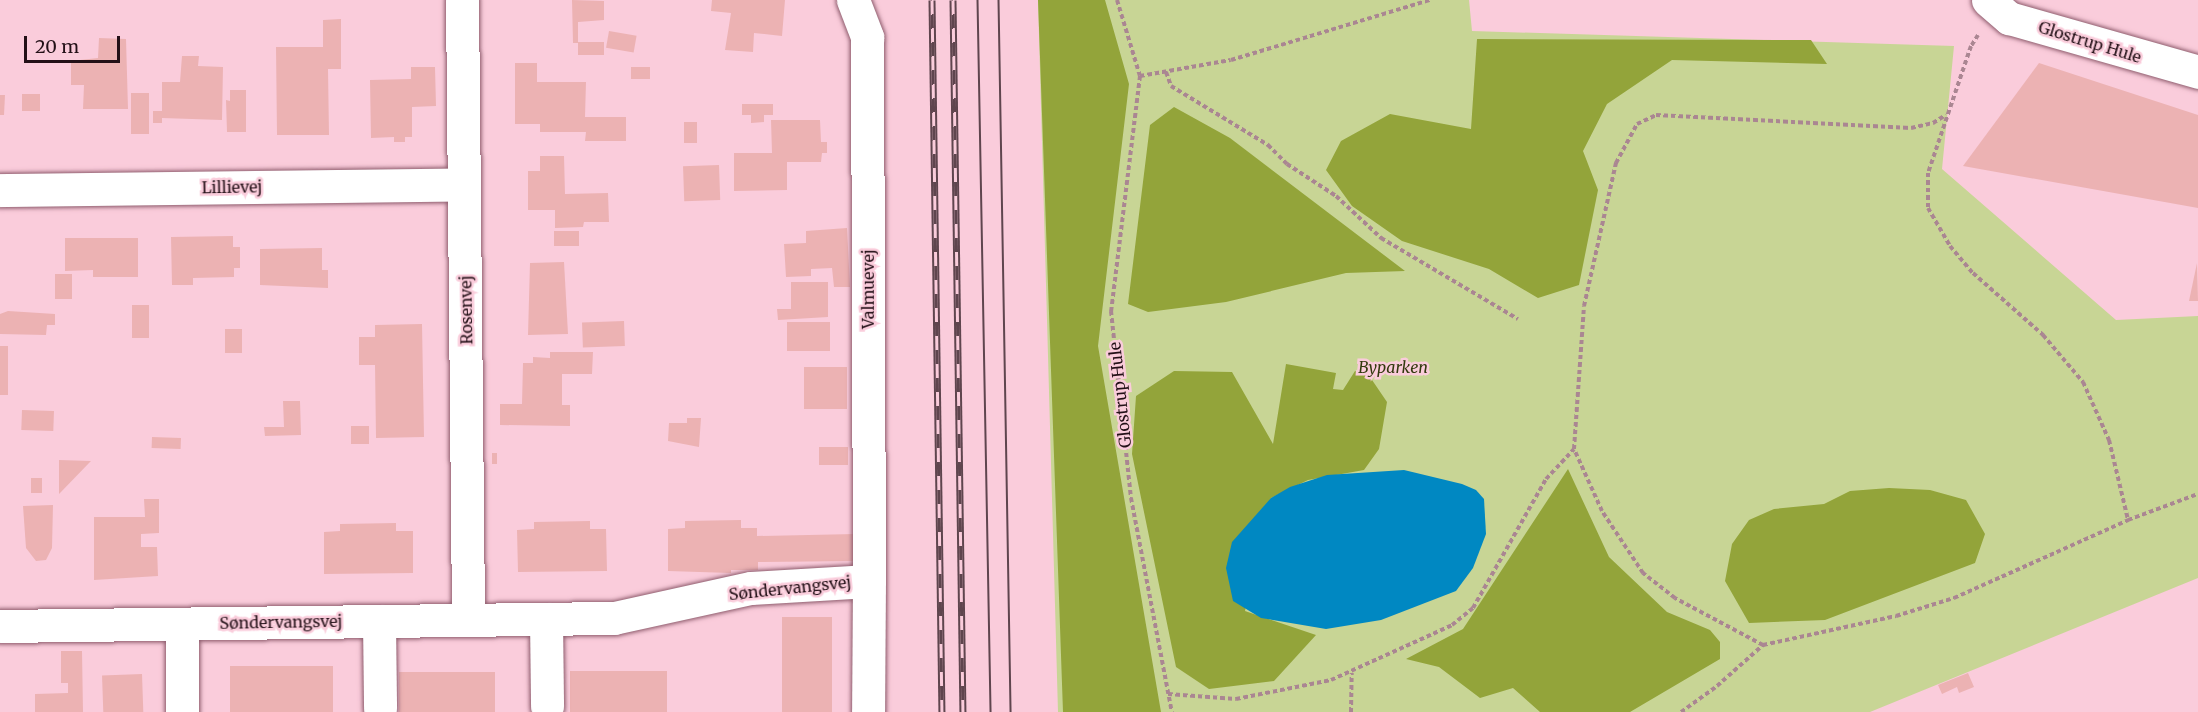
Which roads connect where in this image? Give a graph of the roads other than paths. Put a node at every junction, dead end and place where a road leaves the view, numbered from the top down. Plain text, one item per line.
1 (462, 0) edge
2 (853, 0) edge
3 (1992, 5) edge
4 (2198, 72) edge
5 (464, 184) junction
6 (0, 190) edge
7 (869, 580) junction
8 (468, 619) junction
9 (546, 619) junction
10 (379, 621) junction
11 (182, 624) junction
12 (0, 626) edge
13 (547, 706) dead end
14 (380, 708) dead end
15 (182, 712) edge
16 (868, 712) edge

1 - 5 street, Rosenvej
2 - 7 street, Valmuevej
3 - 4 street, Glostrup Hule
5 - 6 street, Lillievej
5 - 8 street, Rosenvej
7 - 9 street, Søndervangsvej
7 - 16 street, Søndervangsvej
8 - 9 street, Søndervangsvej
8 - 10 street, Søndervangsvej
9 - 13 street
10 - 11 street, Søndervangsvej
10 - 14 street
11 - 12 street, Søndervangsvej
11 - 15 street

